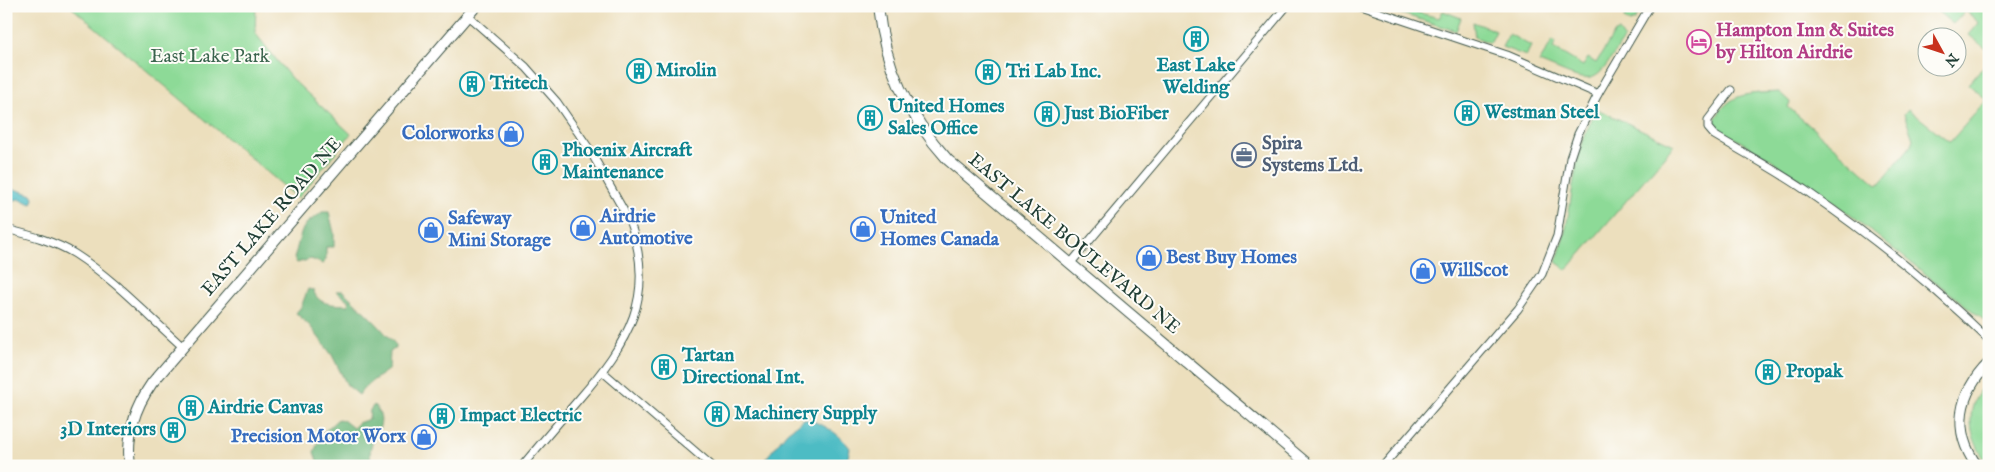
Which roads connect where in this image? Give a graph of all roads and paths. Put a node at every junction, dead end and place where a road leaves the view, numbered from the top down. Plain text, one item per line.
1 (476, 6) edge
2 (878, 6) edge
3 (1286, 6) edge
4 (1360, 6) edge
5 (1650, 6) edge
6 (468, 16) junction
7 (1731, 90) dead end
8 (1598, 94) junction
9 (6, 230) edge
10 (1070, 264) junction
11 (1989, 340) edge
12 (183, 347) junction
13 (1989, 363) edge
14 (603, 372) junction
15 (130, 466) edge
16 (522, 466) edge
17 (712, 466) edge
18 (1310, 466) edge
19 (1383, 466) edge
20 (1977, 466) edge

1 - 6 street, EAST LAKE ROAD NE
2 - 10 street, EAST LAKE BOULEVARD NE
3 - 10 street
4 - 8 street
5 - 8 street
6 - 12 street, EAST LAKE ROAD NE
6 - 14 street
7 - 11 street
8 - 19 street
9 - 12 street
10 - 18 street, EAST LAKE BOULEVARD NE
12 - 15 street, EAST LAKE ROAD NE
13 - 20 street
14 - 16 street
14 - 17 street

